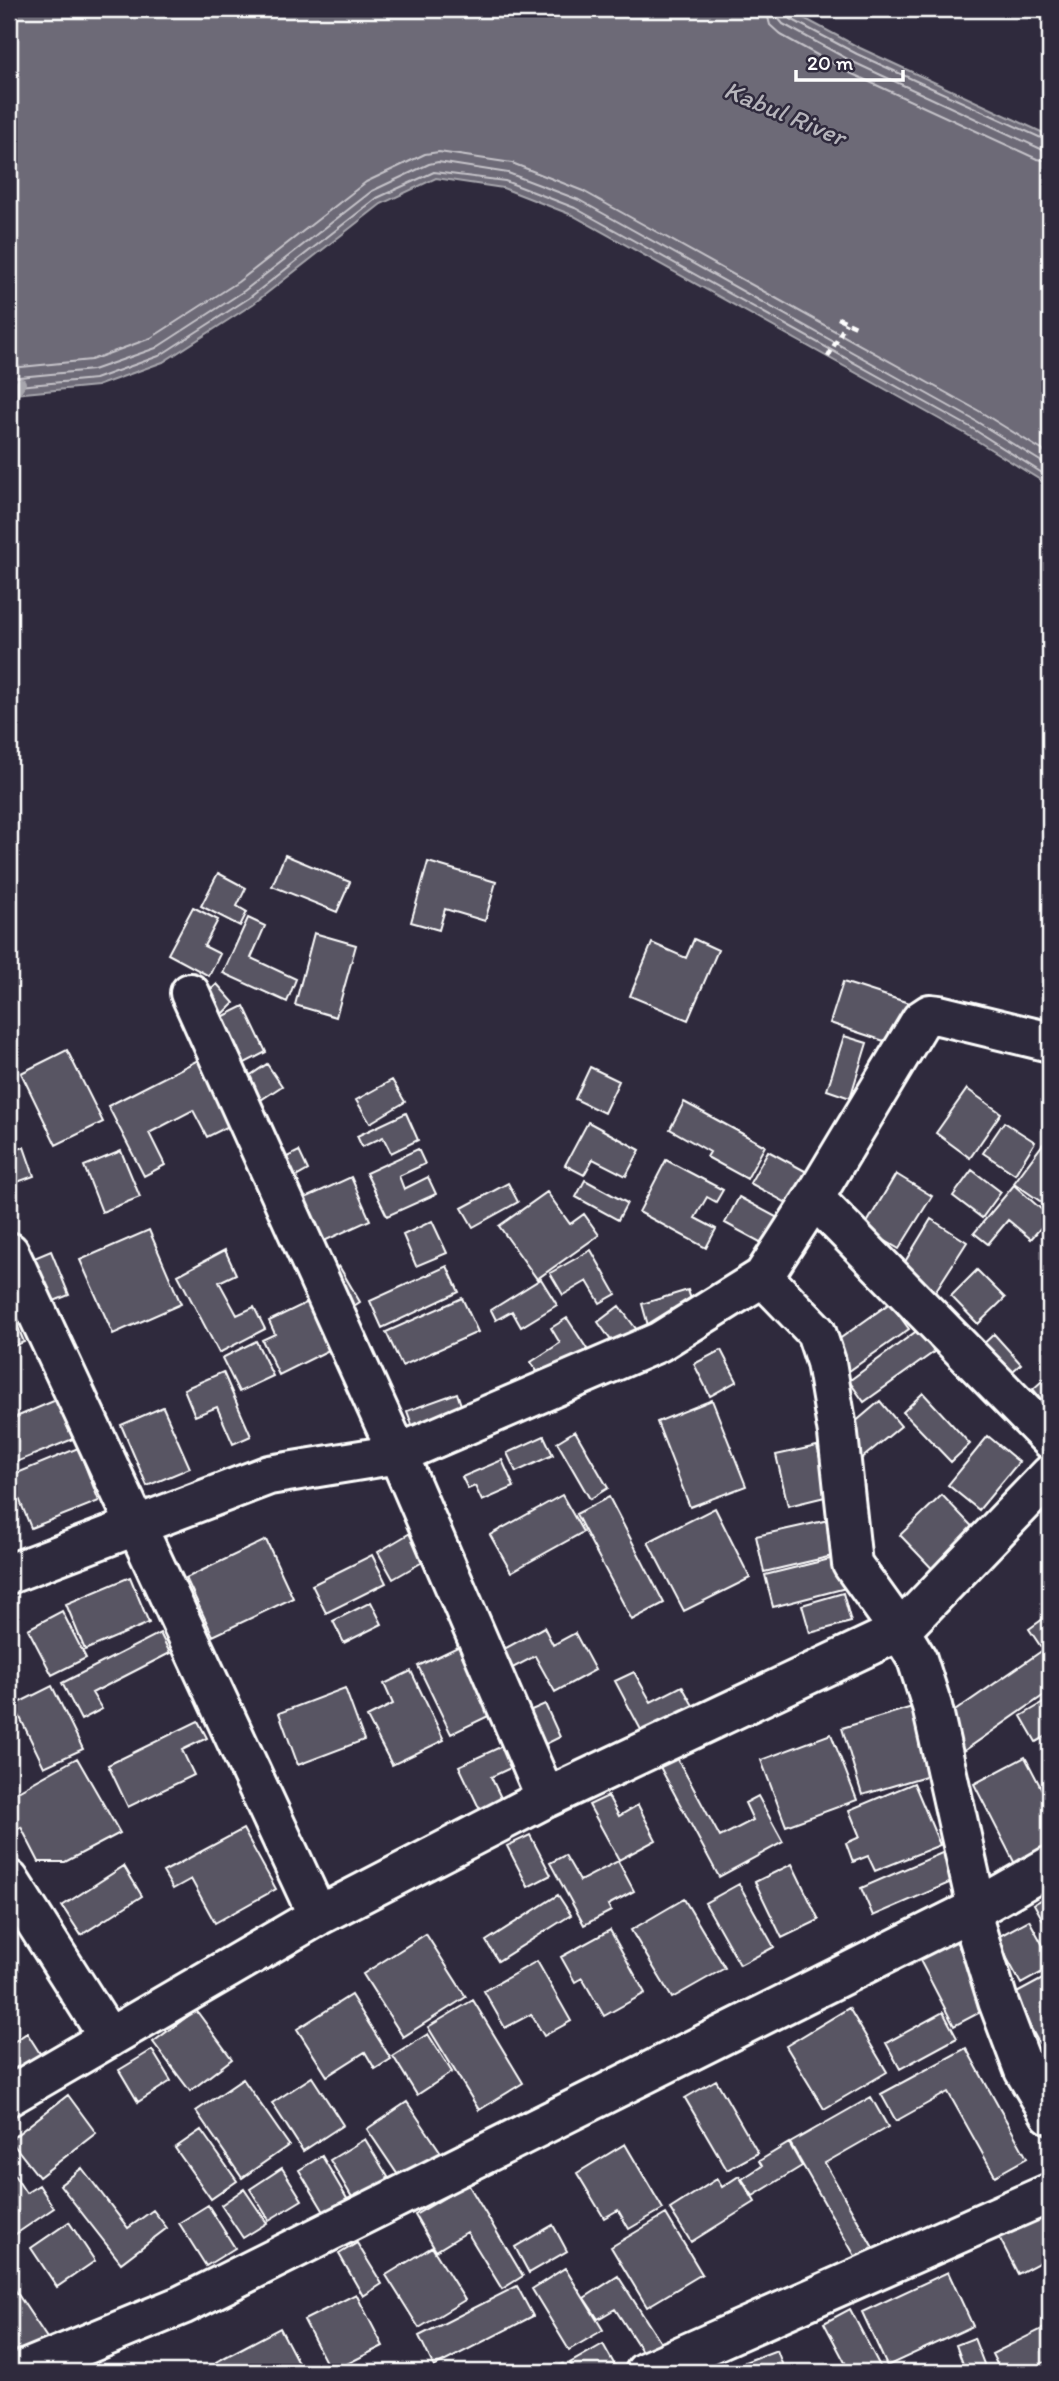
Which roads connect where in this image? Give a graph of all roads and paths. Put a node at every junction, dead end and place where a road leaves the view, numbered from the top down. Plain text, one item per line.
1 (838, 318) dead end
2 (846, 323) junction
3 (856, 326) dead end
4 (828, 357) dead end
5 (190, 993) dead end
6 (1050, 1042) edge
7 (814, 1198) junction
8 (9, 1252) edge
9 (763, 1277) junction
10 (1050, 1439) edge
11 (398, 1454) junction
12 (1050, 1475) edge
13 (136, 1524) junction
14 (9, 1574) edge
15 (900, 1631) junction
16 (546, 1798) junction
17 (1050, 1866) edge
18 (9, 1880) edge
19 (977, 1908) junction
20 (318, 1916) junction
21 (109, 2038) junction
22 (9, 2096) edge
23 (1050, 2114) edge
24 (1050, 2193) edge
25 (19, 2372) edge
26 (645, 2372) edge

1 - 2 path
2 - 3 path
2 - 4 path
5 - 11 street
6 - 7 street
7 - 9 street
7 - 10 street
8 - 13 street
9 - 11 street
9 - 15 street
11 - 13 street
11 - 16 street
12 - 15 street
13 - 14 street
13 - 20 street
15 - 16 street
15 - 19 street
16 - 20 street
17 - 19 street
18 - 21 street
19 - 23 street
19 - 25 street
20 - 21 street
21 - 22 street
24 - 26 street

